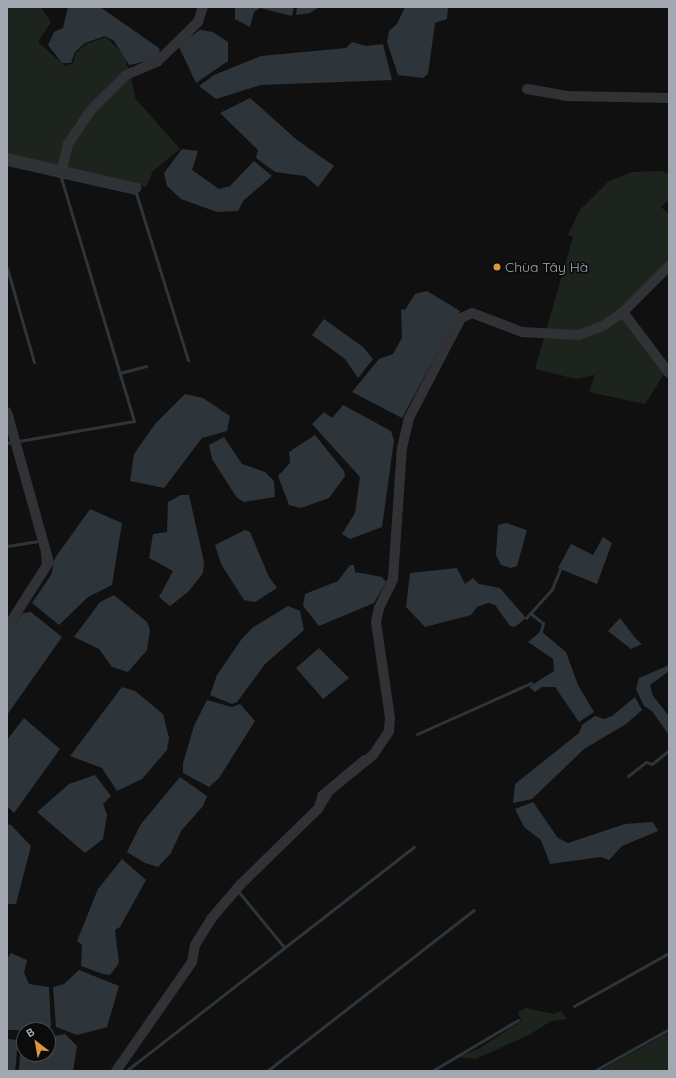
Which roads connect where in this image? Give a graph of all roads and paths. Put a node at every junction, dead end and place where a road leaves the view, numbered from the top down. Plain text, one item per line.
1 (203, 7) edge
2 (528, 88) dead end
3 (669, 98) edge
4 (7, 158) edge
5 (62, 170) junction
6 (137, 188) dead end
7 (669, 266) edge
8 (623, 312) junction
9 (669, 373) edge
10 (7, 412) edge
11 (7, 628) edge
12 (116, 1071) edge

1 - 5 street
2 - 3 street
4 - 5 street
5 - 6 street
7 - 8 street
8 - 9 street
8 - 12 street
10 - 11 street

